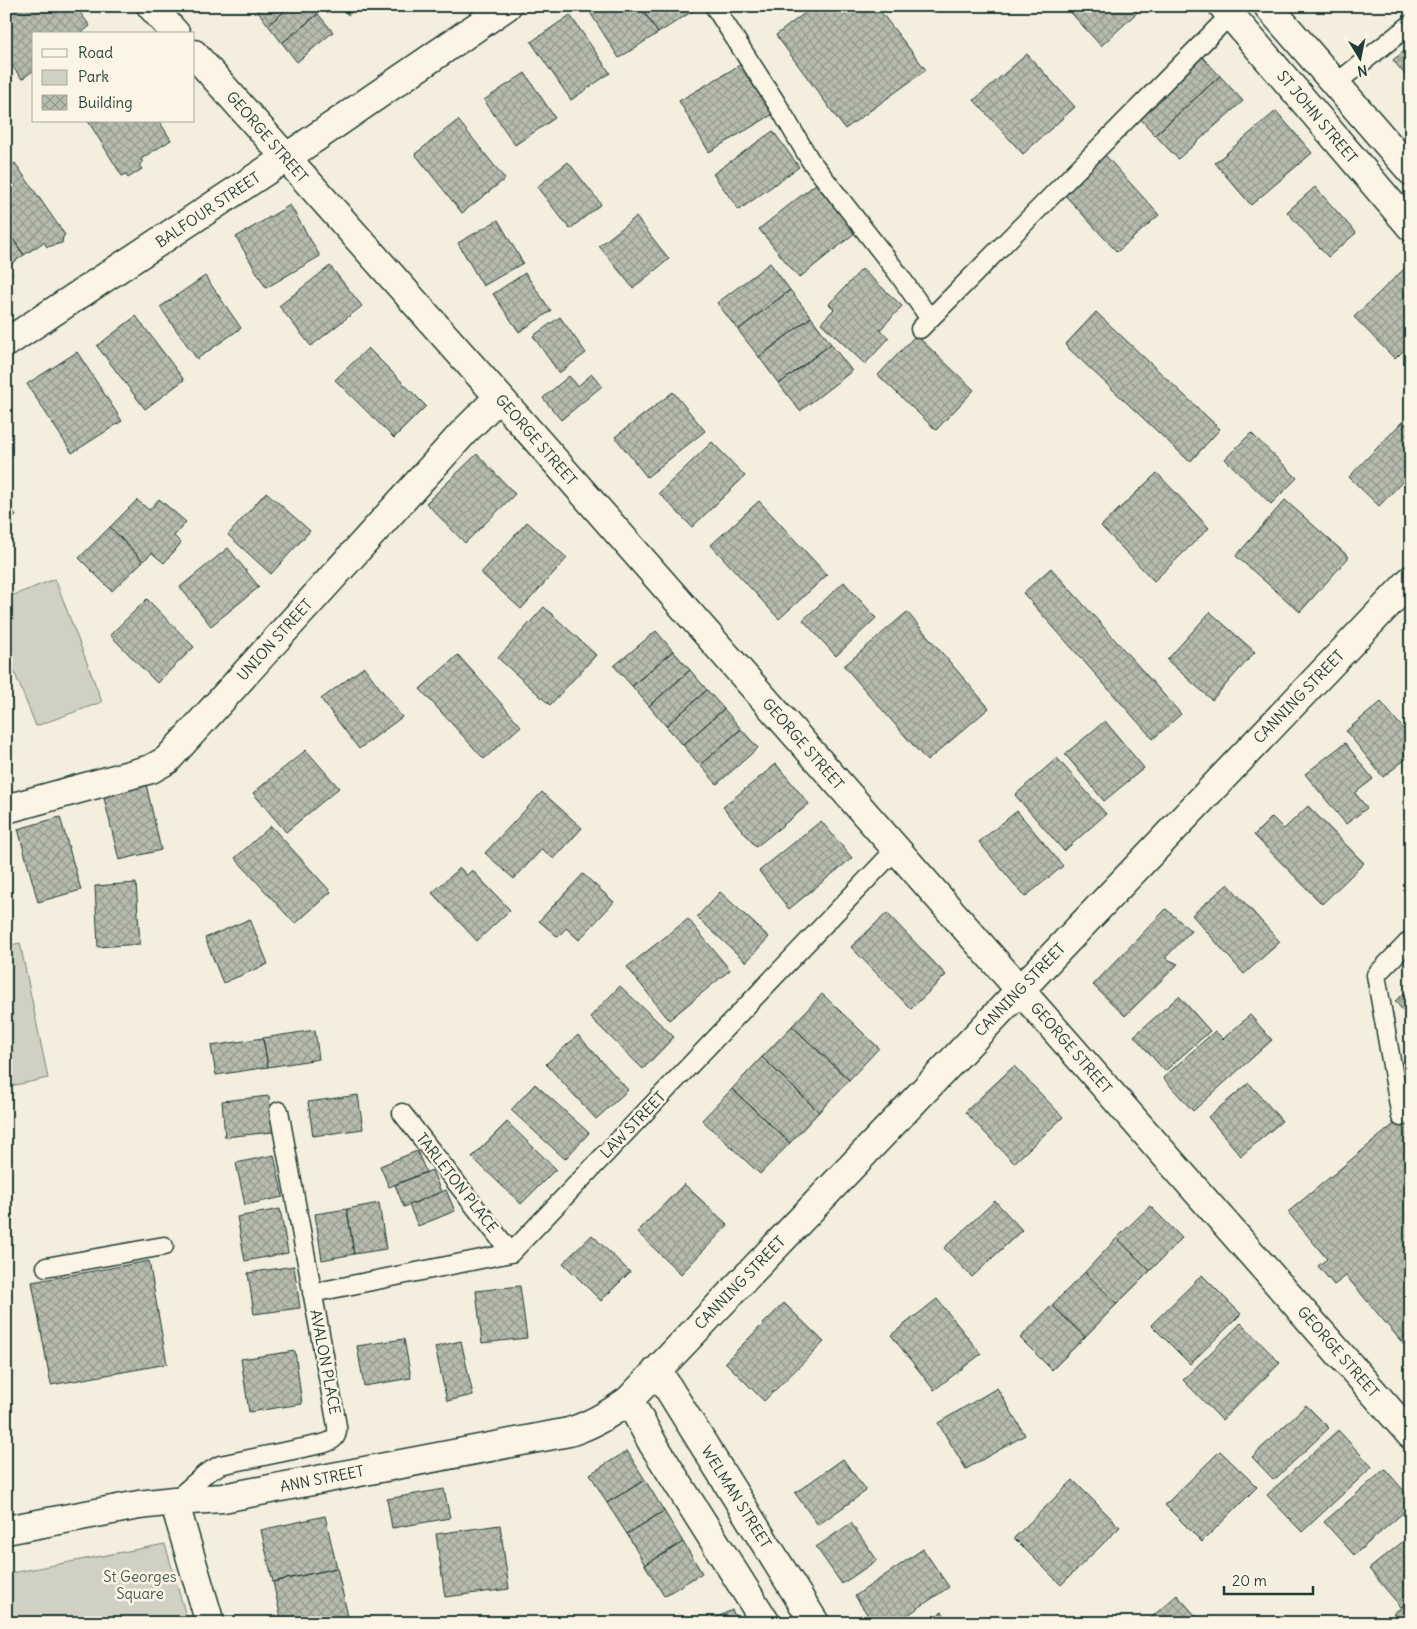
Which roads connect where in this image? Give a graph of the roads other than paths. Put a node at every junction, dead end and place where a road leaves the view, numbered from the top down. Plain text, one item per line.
1 (151, 6) edge
2 (507, 6) edge
3 (714, 6) edge
4 (1268, 6) edge
5 (1227, 10) edge
6 (1411, 24) edge
7 (174, 32) edge
8 (195, 55) edge
9 (1335, 84) junction
10 (1308, 106) junction
11 (285, 158) junction
12 (1411, 170) edge
13 (1411, 227) edge
14 (6, 343) edge
15 (498, 397) junction
16 (1411, 580) edge
17 (6, 809) edge
18 (896, 849) junction
19 (1411, 939) edge
20 (1020, 990) junction
21 (279, 1111) dead end
22 (402, 1113) dead end
23 (1402, 1118) dead end
24 (164, 1246) dead end
25 (511, 1253) junction
26 (46, 1267) dead end
27 (312, 1293) junction
28 (657, 1370) junction
29 (629, 1400) junction
30 (1411, 1436) edge
31 (207, 1487) junction
32 (174, 1501) junction
33 (6, 1530) edge
34 (210, 1623) edge
35 (766, 1623) edge
36 (816, 1623) edge

1 - 7 street
2 - 11 street, BALFOUR STREET
3 - 5 lane
4 - 9 street
5 - 10 street, ST JOHN STREET
6 - 9 lane
8 - 11 street, GEORGE STREET
9 - 10 street
9 - 12 street
10 - 13 street, ST JOHN STREET
11 - 14 street, BALFOUR STREET
11 - 15 street, GEORGE STREET
15 - 17 street, UNION STREET
15 - 18 street, GEORGE STREET
16 - 20 street, CANNING STREET
18 - 20 street, GEORGE STREET
18 - 25 lane, LAW STREET
19 - 23 lane
20 - 28 street, CANNING STREET
20 - 30 street, GEORGE STREET
21 - 27 lane, AVALON PLACE
22 - 25 lane, TARLETON PLACE
24 - 26 lane
25 - 27 lane
27 - 31 lane, AVALON PLACE
28 - 29 street, CANNING STREET
28 - 36 street, WELMAN STREET
29 - 31 street, ANN STREET
29 - 35 street
31 - 32 street, ANN STREET
32 - 33 street, ANN STREET
32 - 34 street

